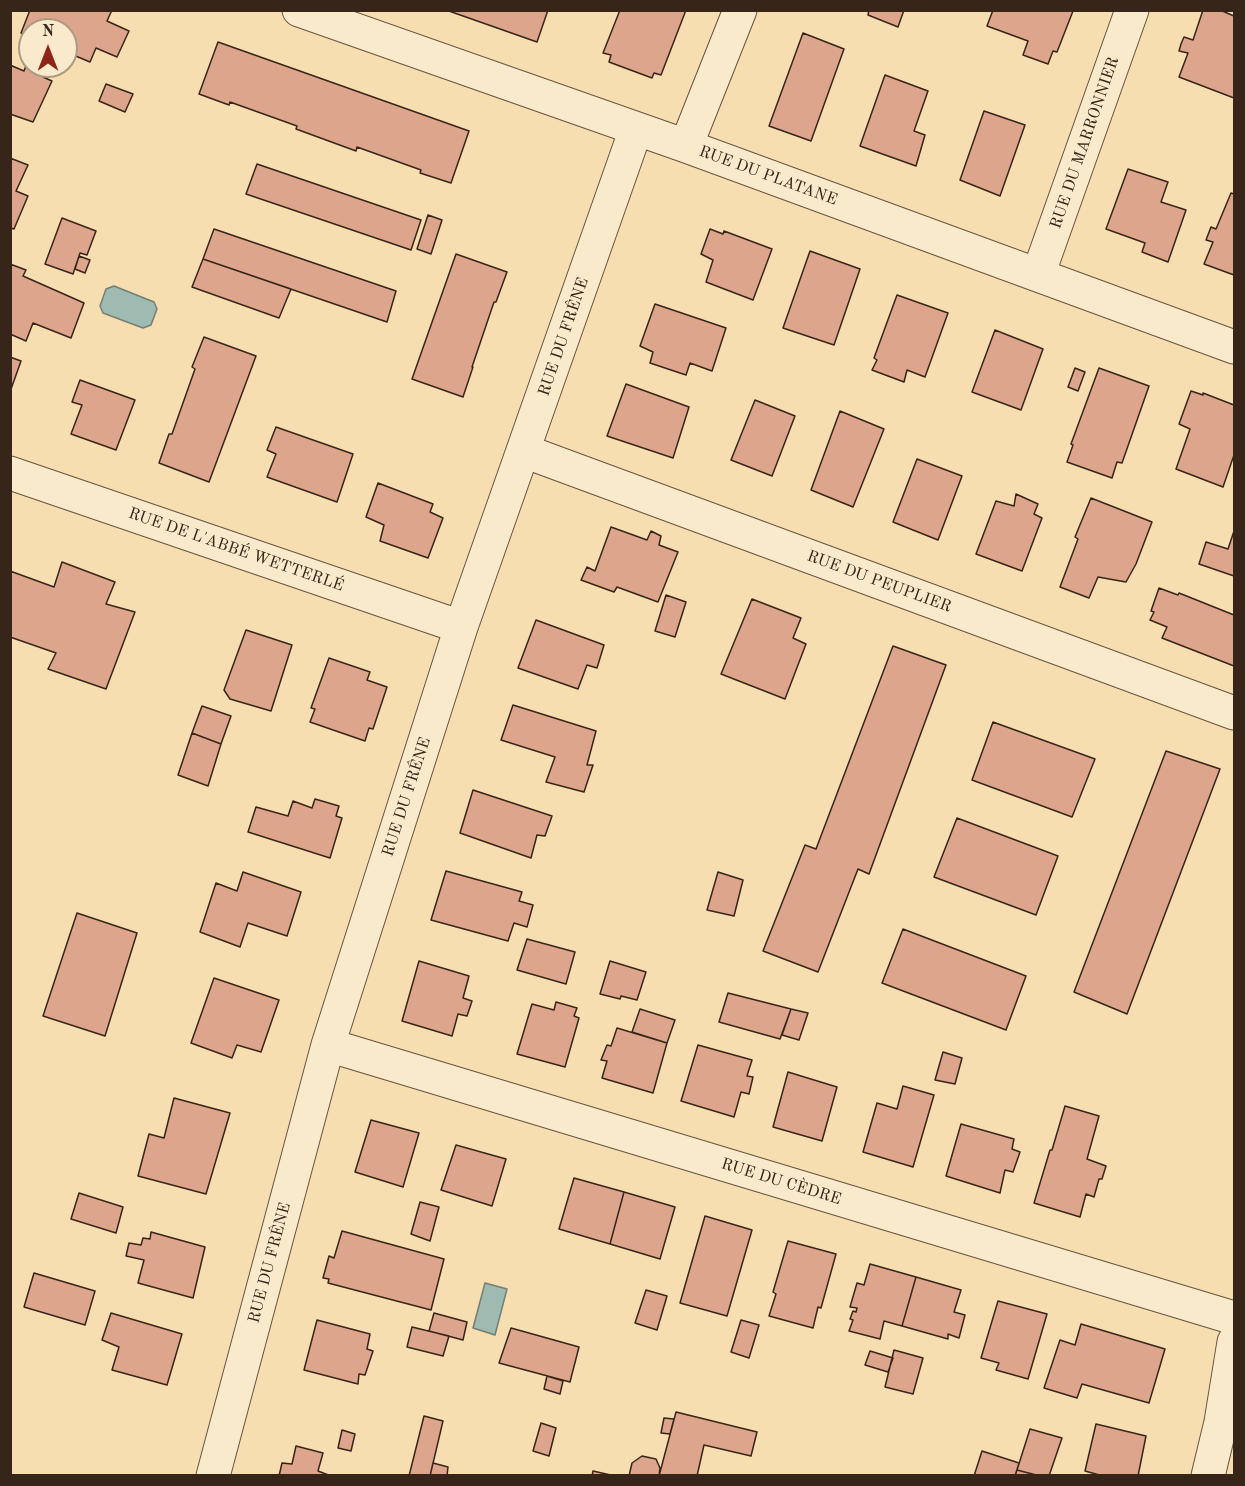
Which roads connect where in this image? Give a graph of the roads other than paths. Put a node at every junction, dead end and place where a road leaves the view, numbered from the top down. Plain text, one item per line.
1 (299, 10) edge
2 (740, 10) edge
3 (1132, 10) edge
4 (636, 129) junction
5 (686, 146) junction
6 (1038, 275) junction
7 (1234, 347) edge
8 (524, 451) junction
9 (10, 473) edge
10 (461, 627) junction
11 (1234, 713) edge
12 (328, 1045) junction
13 (1234, 1318) edge
14 (1234, 1342) edge
15 (213, 1476) edge
16 (1208, 1476) edge

1 - 4 street, RUE DU PLATANE
2 - 5 street
3 - 6 street, RUE DU MARRONNIER
4 - 5 street, RUE DU PLATANE
4 - 8 street, RUE DU FRÊNE
5 - 6 street, RUE DU PLATANE
6 - 7 street, RUE DU PLATANE
8 - 10 street, RUE DU FRÊNE
8 - 11 street, RUE DU PEUPLIER
9 - 10 street, RUE DE L'ABBÉ WETTERLÉ
10 - 12 street, RUE DU FRÊNE
12 - 13 street, RUE DU CÈDRE
12 - 15 street, RUE DU FRÊNE
14 - 16 street

